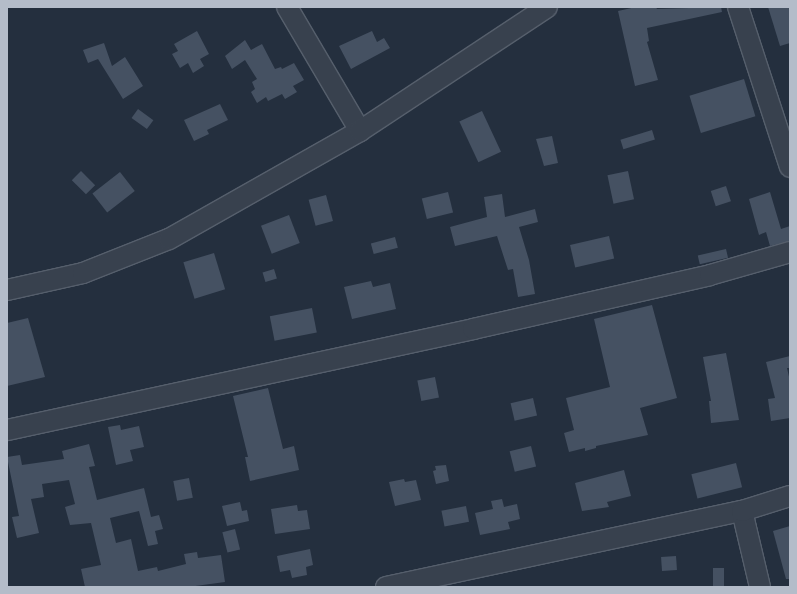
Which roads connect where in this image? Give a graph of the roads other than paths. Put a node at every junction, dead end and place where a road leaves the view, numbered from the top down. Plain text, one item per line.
1 (287, 7) edge
2 (547, 7) edge
3 (738, 7) edge
4 (360, 130) junction
5 (790, 167) edge
6 (790, 252) edge
7 (7, 290) edge
8 (7, 430) edge
9 (790, 496) edge
10 (742, 511) junction
11 (386, 587) edge
12 (760, 587) edge

1 - 4 street
2 - 4 street
3 - 5 street
4 - 7 street
6 - 8 street
9 - 10 street
10 - 11 street
10 - 12 street

